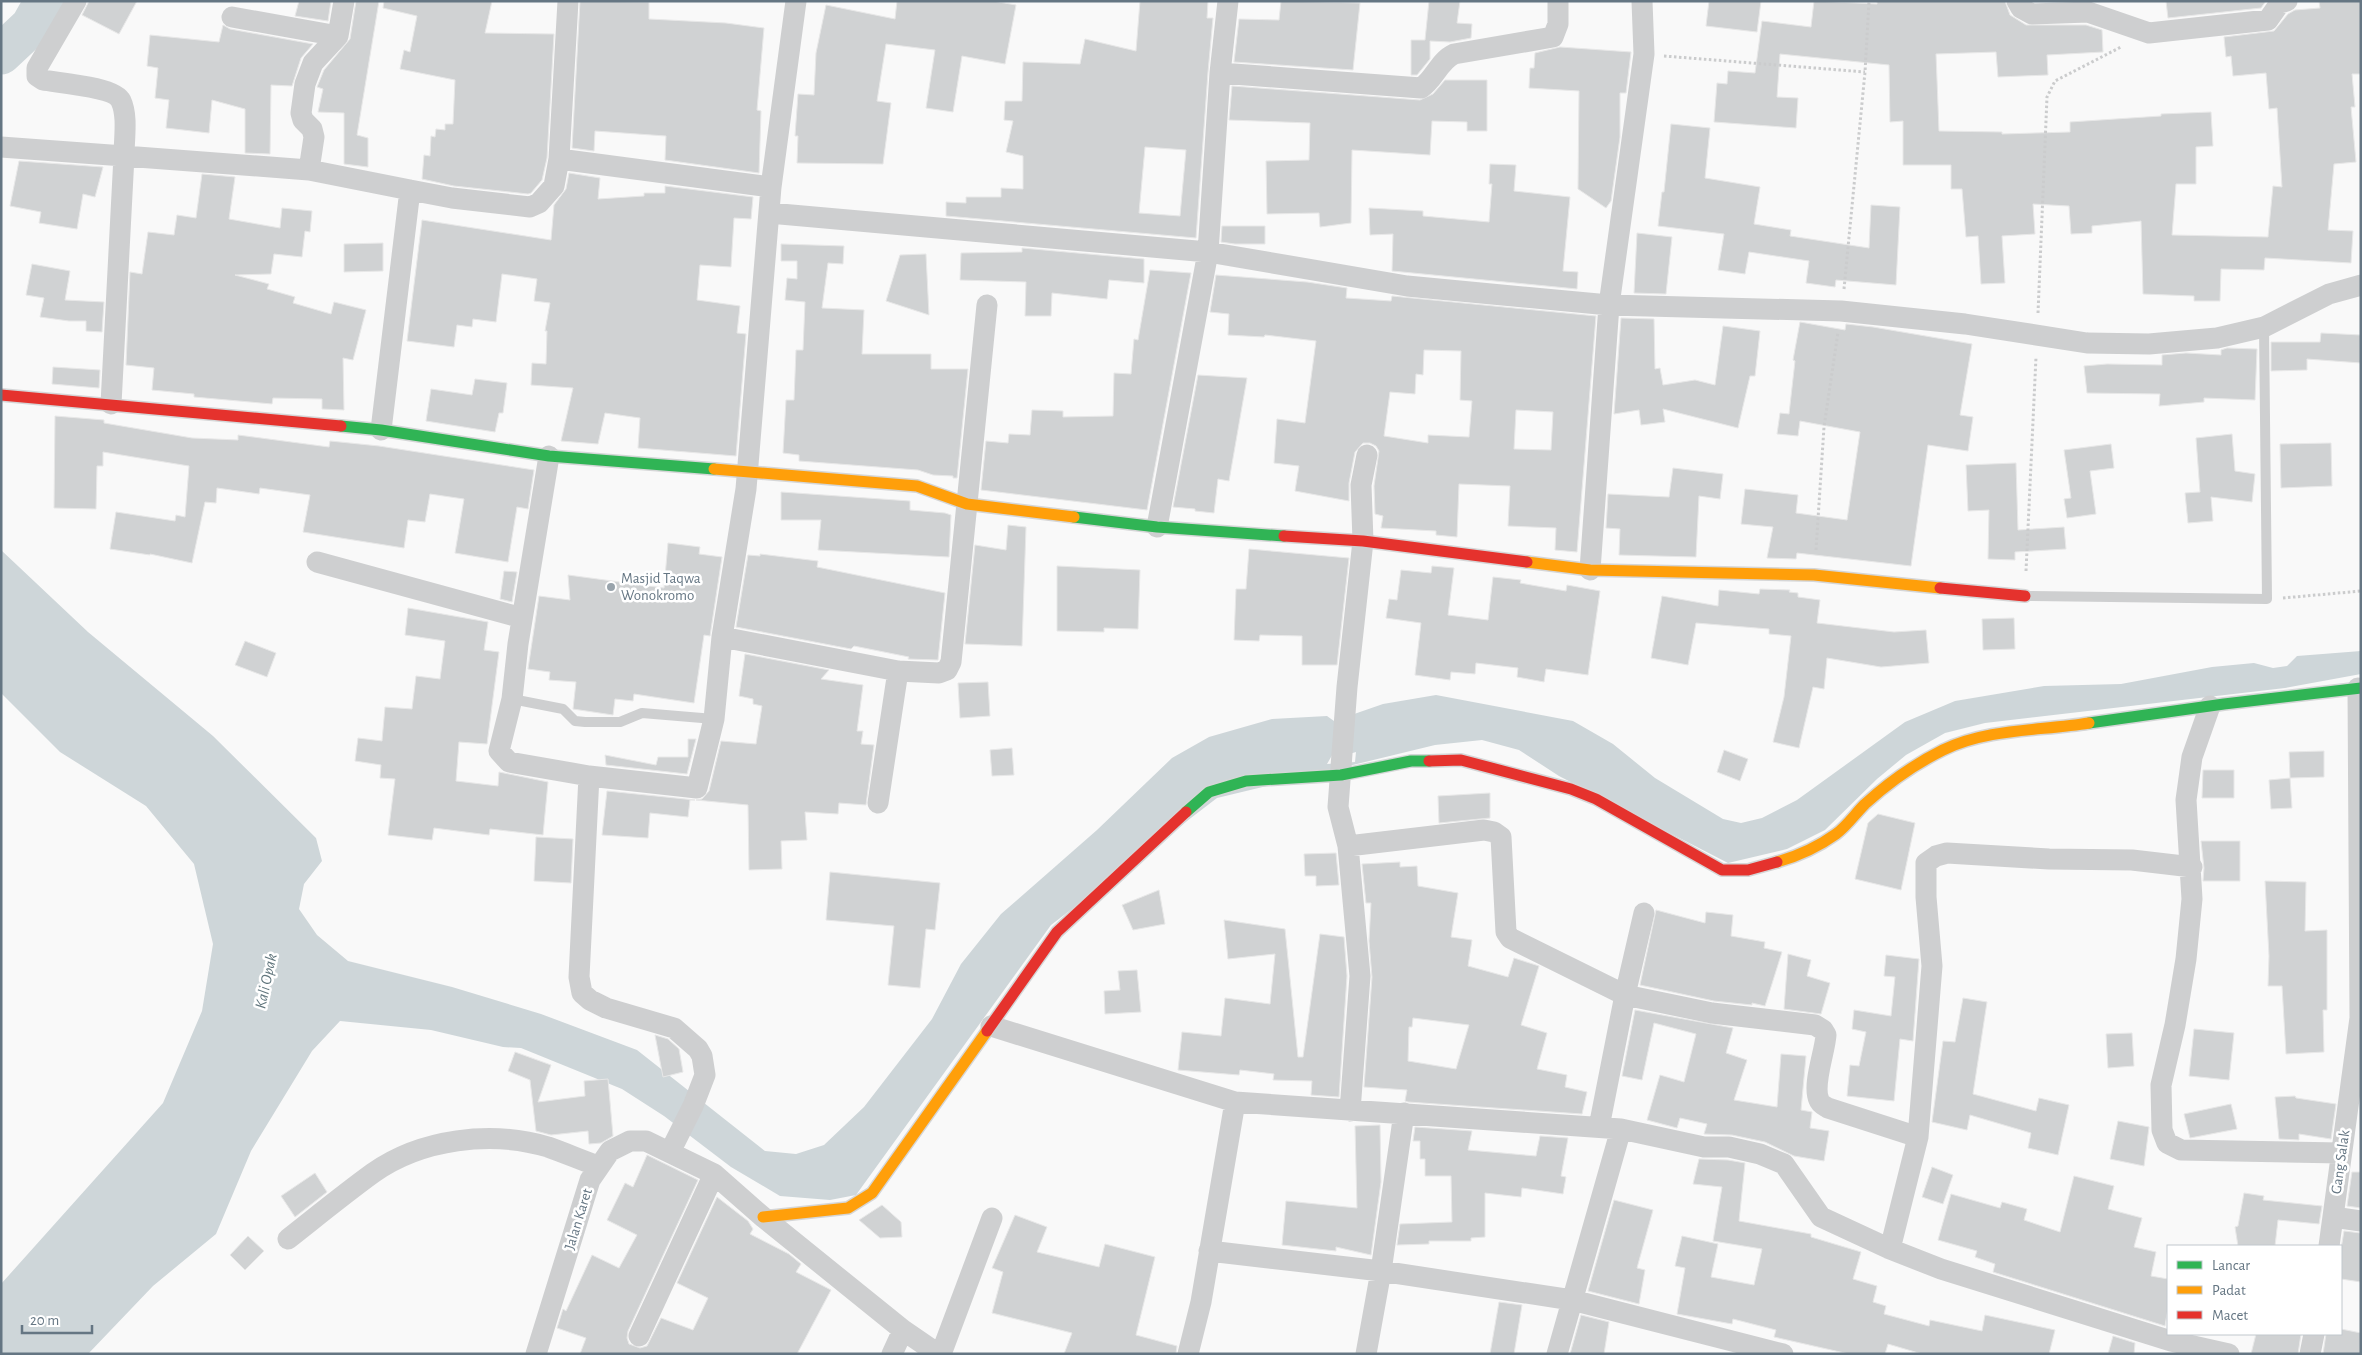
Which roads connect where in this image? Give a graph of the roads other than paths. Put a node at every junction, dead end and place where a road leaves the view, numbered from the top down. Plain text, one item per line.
1 (76, 1) edge
2 (344, 1) edge
3 (568, 1) edge
4 (796, 1) edge
5 (1228, 1) edge
6 (1558, 1) edge
7 (1642, 1) edge
8 (2018, 1) edge
9 (2287, 1) edge
10 (232, 17) dead end
11 (338, 36) junction
12 (1220, 73) junction
13 (1, 147) edge
14 (124, 156) junction
15 (559, 159) junction
16 (309, 170) junction
17 (772, 187) junction
18 (410, 190) junction
19 (770, 213) junction
20 (1208, 252) junction
21 (2361, 285) edge
22 (986, 305) dead end
23 (1608, 305) junction
24 (2264, 326) junction
25 (1, 395) edge
26 (111, 404) junction
27 (381, 430) junction
28 (1367, 455) dead end
29 (549, 456) junction
30 (748, 472) junction
31 (967, 504) junction
32 (1157, 526) junction
33 (1363, 541) junction
34 (317, 562) dead end
35 (1590, 570) junction
36 (2025, 596) joint
37 (522, 618) junction
38 (722, 638) junction
39 (898, 671) junction
40 (2359, 688) edge
41 (512, 699) junction
42 (2210, 706) junction
43 (714, 719) junction
44 (1341, 768) junction
45 (588, 776) junction
46 (878, 803) dead end
47 (1348, 846) junction
48 (2192, 868) junction
49 (1644, 913) dead end
50 (1625, 995) junction
51 (2361, 1018) edge
52 (991, 1026) junction
53 (1235, 1102) junction
54 (1350, 1111) junction
55 (1404, 1113) junction
56 (1598, 1127) junction
57 (1621, 1129) junction
58 (1918, 1137) junction
59 (670, 1152) junction
60 (2341, 1153) junction
61 (598, 1166) junction
62 (714, 1174) junction
63 (763, 1217) junction
64 (2333, 1217) junction
65 (992, 1218) dead end
66 (2361, 1221) edge
67 (288, 1239) dead end
68 (2329, 1245) edge
69 (1890, 1249) junction
70 (1209, 1251) junction
71 (1380, 1271) junction
72 (1572, 1300) junction
73 (903, 1330) junction
74 (2314, 1335) edge
75 (640, 1336) dead end
76 (1729, 1347) edge
77 (2171, 1347) edge
78 (536, 1354) edge
79 (892, 1354) edge
80 (940, 1354) edge
81 (1188, 1354) edge
82 (1366, 1354) edge
83 (1557, 1354) edge
84 (1783, 1354) edge
85 (2229, 1354) edge
86 (2310, 1354) edge

1 - 14 street
2 - 11 street
3 - 15 street
4 - 17 street
5 - 12 street
6 - 12 street
7 - 23 street
8 - 9 street
10 - 11 street
11 - 16 street
12 - 20 street
13 - 14 street
14 - 16 street
14 - 26 street
15 - 17 street
15 - 18 street
16 - 18 street
17 - 19 street
18 - 27 street
19 - 20 street
19 - 30 street
20 - 23 street
20 - 32 street
21 - 24 street
22 - 31 street
23 - 24 street
23 - 35 street
24 - 36 lane
25 - 26 street
26 - 27 street
27 - 29 street
28 - 33 street
29 - 30 street
29 - 37 street
30 - 31 street
30 - 38 street
31 - 32 street
31 - 39 street
32 - 33 street
33 - 35 street
33 - 44 street
34 - 37 street
35 - 36 street
37 - 41 street
38 - 39 street
38 - 43 street
39 - 46 street
40 - 42 street
40 - 51 street, Gang Salak
41 - 43 lane
41 - 45 street
42 - 44 street
42 - 48 street
43 - 45 street
44 - 47 street
44 - 52 street
45 - 59 street
47 - 50 street
47 - 54 street
48 - 58 street
48 - 60 street
49 - 50 street
50 - 56 street
50 - 58 street
51 - 60 street, Gang Salak
52 - 53 street
52 - 63 street
53 - 54 street
53 - 70 street
54 - 55 street
55 - 56 street
55 - 71 street
56 - 57 street
57 - 69 street
57 - 72 street
58 - 69 street
59 - 61 street, Jalan Karet
59 - 62 street, Jalan Karet
60 - 64 street, Gang Salak
61 - 67 street
61 - 78 street, Jalan Karet
62 - 63 street, Jalan Karet
62 - 75 street
63 - 73 street, Jalan Karet
64 - 66 street
64 - 68 street, Gang Salak
65 - 80 street
69 - 77 street
70 - 71 street
70 - 81 street
71 - 72 street
71 - 82 street
72 - 76 street
72 - 83 street
73 - 79 street
73 - 80 street, Jalan Karet
74 - 86 street
76 - 84 street
77 - 85 street

